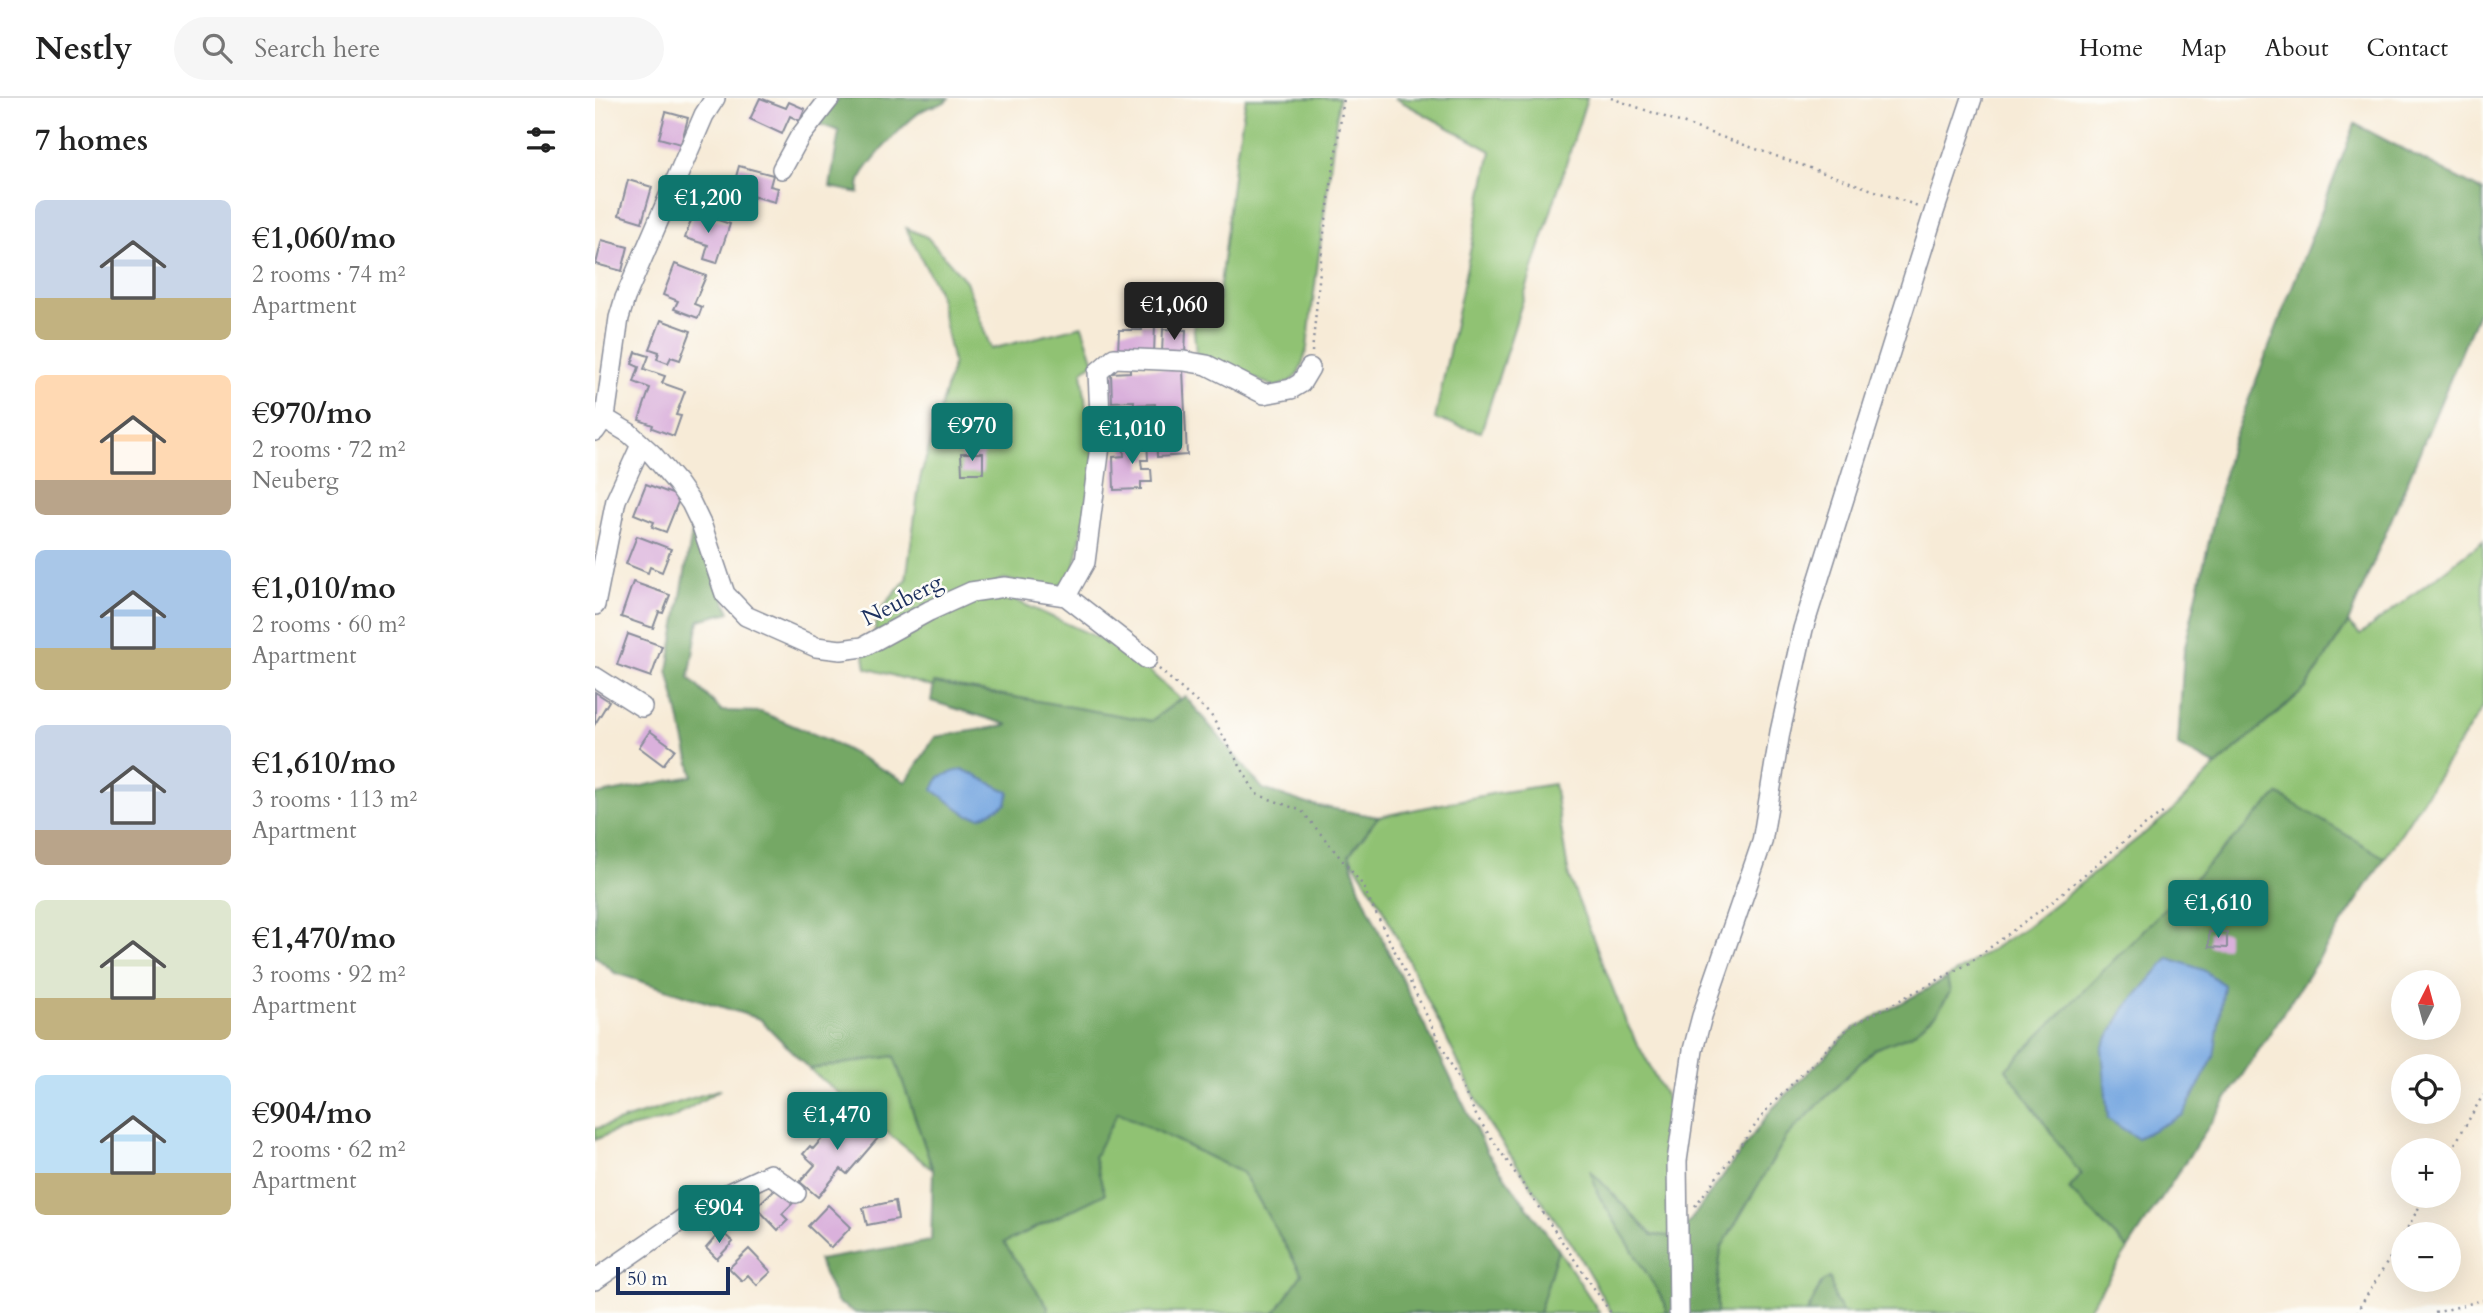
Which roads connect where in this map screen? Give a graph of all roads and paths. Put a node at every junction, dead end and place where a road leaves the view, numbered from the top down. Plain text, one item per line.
1 (715, 98) edge
2 (830, 98) edge
3 (1344, 98) edge
4 (1611, 98) edge
5 (1972, 98) edge
6 (782, 169) dead end
7 (1934, 212) junction
8 (1310, 368) joint
9 (600, 424) edge
10 (641, 444) junction
11 (1066, 597) junction
12 (595, 605) edge
13 (1147, 659) joint
14 (595, 677) edge
15 (642, 707) dead end
16 (2164, 812) dead end
17 (2483, 1095) edge
18 (2458, 1138) edge
19 (796, 1193) dead end
20 (1676, 1231) junction
21 (2391, 1256) edge
22 (595, 1280) edge
23 (2483, 1300) edge
24 (1611, 1313) edge
25 (1679, 1313) edge
26 (2356, 1313) edge
27 (2435, 1313) edge

1 - 9 street
2 - 6 street
3 - 8 path
4 - 7 path
5 - 7 street
7 - 20 street
8 - 11 street
9 - 10 street, Neuberg
10 - 11 street, Neuberg
10 - 12 street
11 - 13 street, Neuberg
13 - 24 path
14 - 15 street
16 - 20 path
17 - 18 path
19 - 22 street
20 - 25 street
21 - 26 path
23 - 27 path

